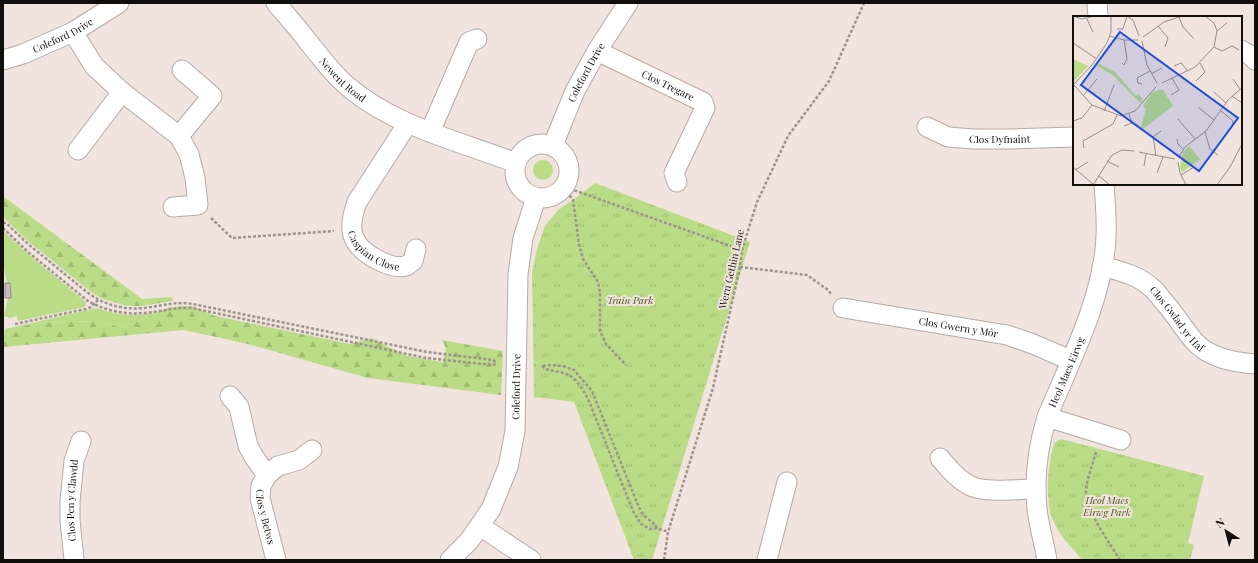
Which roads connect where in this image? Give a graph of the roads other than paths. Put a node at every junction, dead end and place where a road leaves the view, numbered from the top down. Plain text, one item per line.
1 (119, 3) edge
2 (276, 3) edge
3 (628, 3) edge
4 (1097, 3) edge
5 (1098, 16) edge
6 (73, 32) junction
7 (477, 39) dead end
8 (597, 51) junction
9 (1242, 51) edge
10 (3, 60) edge
11 (1255, 60) edge
12 (182, 70) dead end
13 (122, 92) junction
14 (408, 123) junction
15 (927, 127) dead end
16 (430, 132) junction
17 (179, 136) junction
18 (1073, 137) edge
19 (553, 145) junction
20 (78, 150) dead end
21 (516, 163) junction
22 (677, 182) dead end
23 (1104, 185) edge
24 (536, 198) junction
25 (173, 207) dead end
26 (416, 250) dead end
27 (1102, 266) junction
28 (843, 308) road end
29 (1070, 360) junction
30 (1255, 364) edge
31 (230, 396) dead end
32 (1047, 417) junction
33 (1122, 440) dead end
34 (81, 441) dead end
35 (312, 450) dead end
36 (940, 458) dead end
37 (267, 475) junction
38 (787, 482) dead end
39 (1036, 489) junction
40 (480, 526) junction
41 (74, 560) edge
42 (276, 560) edge
43 (450, 560) edge
44 (531, 560) edge
45 (767, 560) edge
46 (1048, 560) edge

1 - 6 street, Coleford Drive
2 - 14 street, Newent Road
3 - 8 street, Coleford Drive
4 - 5 street
6 - 10 street, Coleford Drive
6 - 13 street
7 - 16 street
8 - 19 street, Coleford Drive
8 - 22 street, Clos Tregare
9 - 11 street
12 - 17 street
13 - 17 street
13 - 20 street
14 - 16 street, Newent Road
14 - 26 street, Caspian Close
15 - 18 street, Clos Dyfnaint
16 - 21 street, Newent Road
17 - 25 street
19 - 21 street
19 - 24 street
21 - 24 street
23 - 27 street, Heol Maes Eirwg
24 - 40 street, Coleford Drive
27 - 29 street, Heol Maes Eirwg
27 - 30 street, Clos Gwlad yr Haf
28 - 29 street, Clos Gwern y Môr
29 - 32 street, Heol Maes Eirwg
31 - 37 street, Clos y Betws
32 - 33 street
32 - 39 street, Heol Maes Eirwg
34 - 41 street, Clos Pen y Clawdd
35 - 37 street, Clos y Betws
36 - 39 street
37 - 42 street, Clos y Betws
38 - 45 street
39 - 46 street, Heol Maes Eirwg
40 - 43 street, Coleford Drive
40 - 44 street

